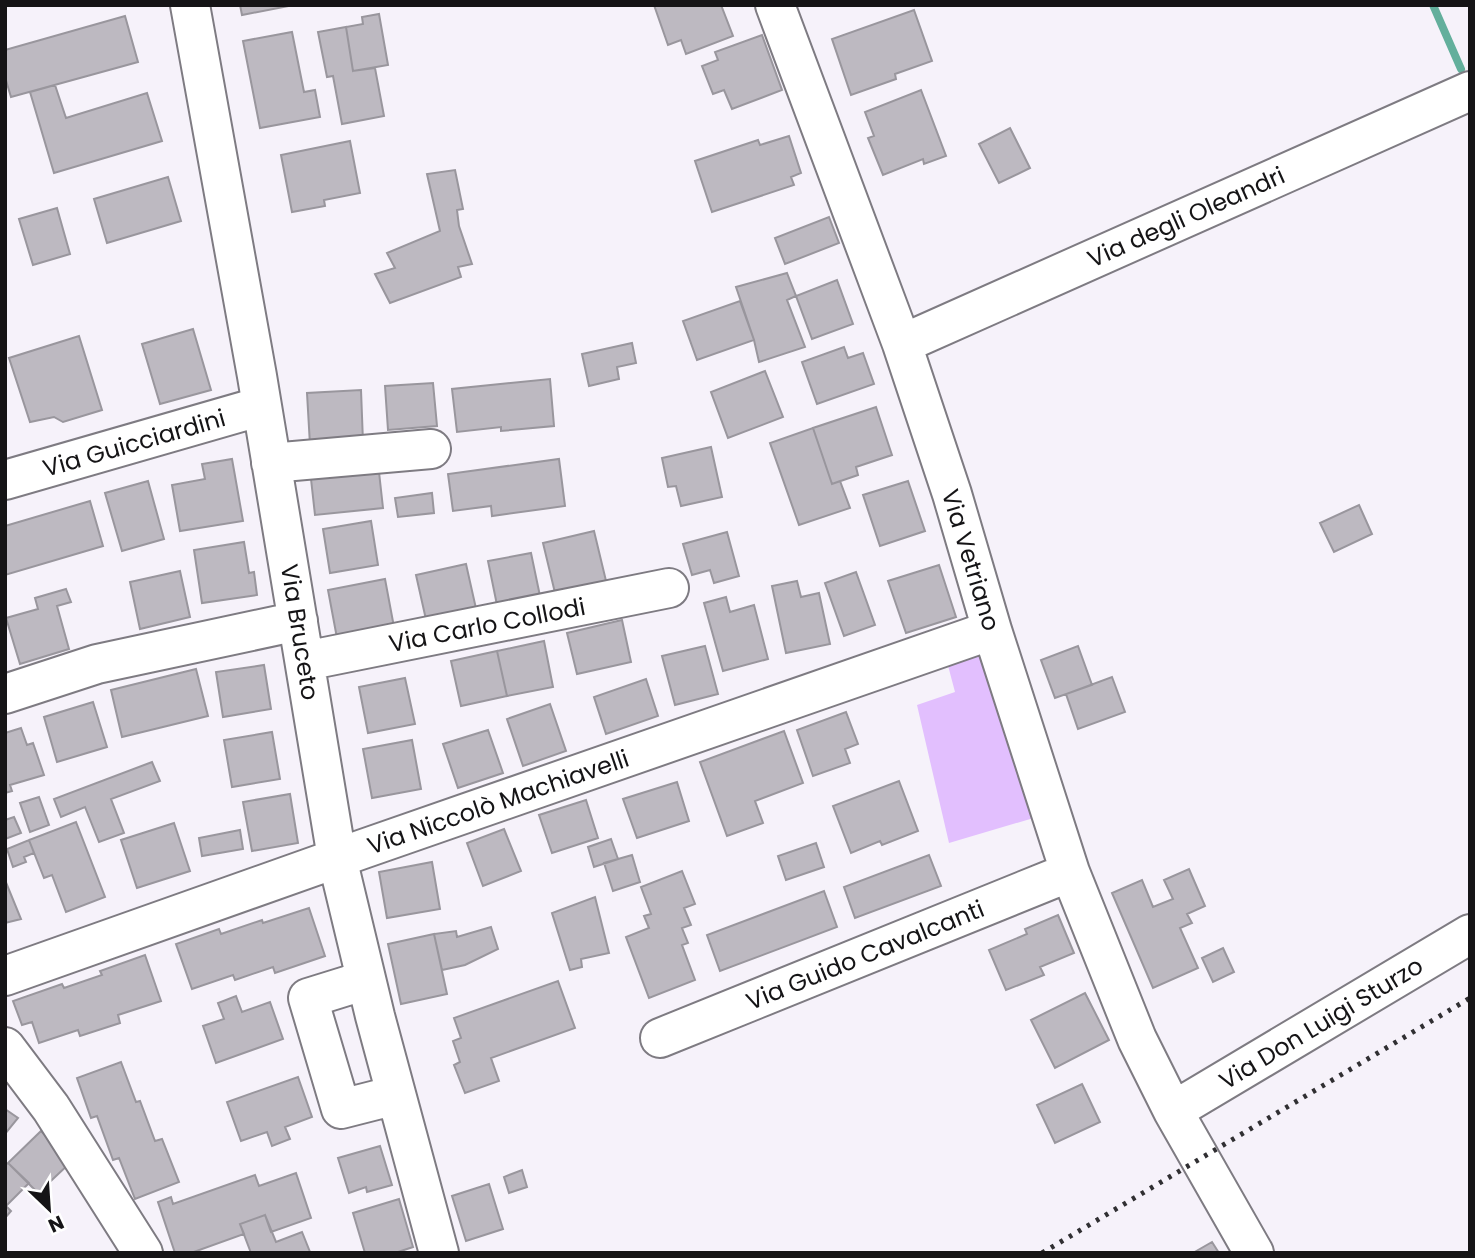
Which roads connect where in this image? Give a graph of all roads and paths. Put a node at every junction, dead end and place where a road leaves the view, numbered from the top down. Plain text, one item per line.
1 (190, 5) edge
2 (775, 5) edge
3 (1470, 91) edge
4 (902, 344) junction
5 (262, 406) junction
6 (431, 449) dead end
7 (271, 463) junction
8 (5, 480) edge
9 (669, 588) dead end
10 (298, 621) junction
11 (992, 630) junction
12 (305, 662) junction
13 (5, 694) edge
14 (337, 858) junction
15 (1070, 872) junction
16 (1470, 934) edge
17 (5, 976) edge
18 (366, 980) junction
19 (660, 1038) dead end
20 (5, 1047) edge
21 (396, 1095) junction
22 (1173, 1111) junction
23 (143, 1253) edge
24 (439, 1253) edge
25 (1254, 1253) edge

1 - 5 street, Via Bruceto
2 - 4 street, Via Vetriano
3 - 4 street, Via degli Oleandri
4 - 11 street, Via Vetriano
5 - 7 street, Via Bruceto
5 - 8 street, Via Guicciardini
6 - 7 street
7 - 10 street, Via Bruceto
9 - 12 street, Via Carlo Collodi
10 - 12 street, Via Bruceto
10 - 13 street
11 - 14 street, Via Niccolò Machiavelli
11 - 15 street, Via Vetriano
12 - 14 street, Via Bruceto
14 - 17 street, Via Niccolò Machiavelli
14 - 18 street, Via Bruceto
15 - 19 street, Via Guido Cavalcanti
15 - 22 street, Via Vetriano
16 - 22 street, Via Don Luigi Sturzo
18 - 21 street, Via Bruceto
18 - 21 street
20 - 23 street
21 - 24 street, Via Bruceto
22 - 25 street, Via Vetriano

